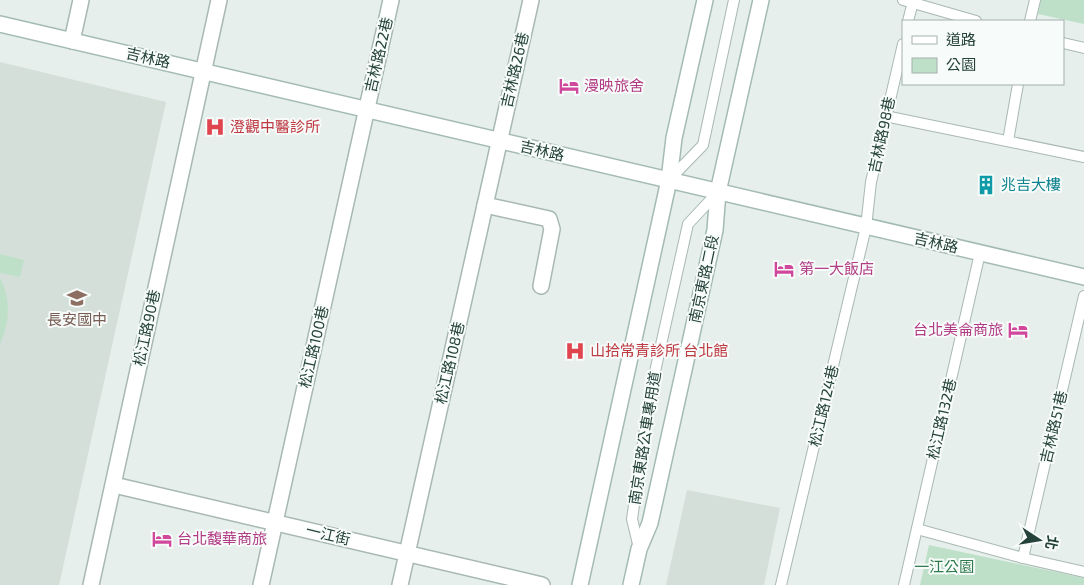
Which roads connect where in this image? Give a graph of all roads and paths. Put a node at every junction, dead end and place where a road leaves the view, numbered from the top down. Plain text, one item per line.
1 (81, 0) edge
2 (219, 0) edge
3 (392, 0) edge
4 (531, 0) edge
5 (705, 0) edge
6 (734, 0) edge
7 (761, 0) edge
8 (1034, 0) edge
9 (908, 1) edge
10 (908, 20) edge
11 (973, 20) edge
12 (1030, 20) edge
13 (0, 24) edge
14 (72, 41) junction
15 (1064, 43) edge
16 (902, 48) edge
17 (1084, 48) edge
18 (203, 71) junction
19 (1018, 85) edge
20 (367, 110) junction
21 (885, 116) junction
22 (499, 141) junction
23 (1008, 141) junction
24 (1084, 156) edge
25 (669, 180) junction
26 (718, 192) junction
27 (485, 205) junction
28 (866, 227) junction
29 (980, 253) junction
30 (1084, 277) edge
31 (541, 286) dead end
32 (1084, 296) edge
33 (114, 485) junction
34 (275, 522) junction
35 (917, 529) junction
36 (639, 549) junction
37 (407, 553) junction
38 (1023, 558) junction
39 (1084, 572) edge
40 (91, 585) edge
41 (261, 585) edge
42 (400, 585) edge
43 (542, 585) edge
44 (580, 585) edge
45 (631, 585) edge
46 (781, 585) edge
47 (904, 585) edge

1 - 14 street
2 - 18 street, 松江路90巷
3 - 20 street, 吉林路22巷
4 - 22 street, 吉林路26巷
5 - 25 street
6 - 25 lane
7 - 26 street, 南京東路二段
8 - 12 lane
9 - 10 lane
9 - 11 lane
13 - 14 street, 吉林路
14 - 18 street, 吉林路
15 - 17 lane
16 - 21 lane, 吉林路98巷
18 - 20 street, 吉林路
18 - 33 street, 松江路90巷
19 - 23 lane
20 - 22 street, 吉林路
20 - 34 street, 松江路100巷
21 - 23 lane
21 - 28 lane, 吉林路98巷
22 - 25 street, 吉林路
22 - 27 street, 松江路108巷
23 - 24 lane
25 - 26 street, 吉林路
25 - 44 street
26 - 28 street, 吉林路
26 - 36 street, 南京東路二段
26 - 36 lane, 南京東路公車專用道
27 - 31 street
27 - 37 street, 松江路108巷
28 - 29 street, 吉林路
28 - 46 lane, 松江路124巷
29 - 30 street, 吉林路
29 - 35 lane, 松江路132巷
32 - 38 lane, 吉林路51巷
33 - 34 street, 一江街
33 - 40 street, 松江路90巷
34 - 37 street, 一江街
34 - 41 street, 松江路100巷
35 - 38 lane
35 - 47 lane, 松江路132巷
36 - 45 street, 南京東路二段
37 - 42 street, 松江路108巷
37 - 43 street, 一江街
38 - 39 lane

